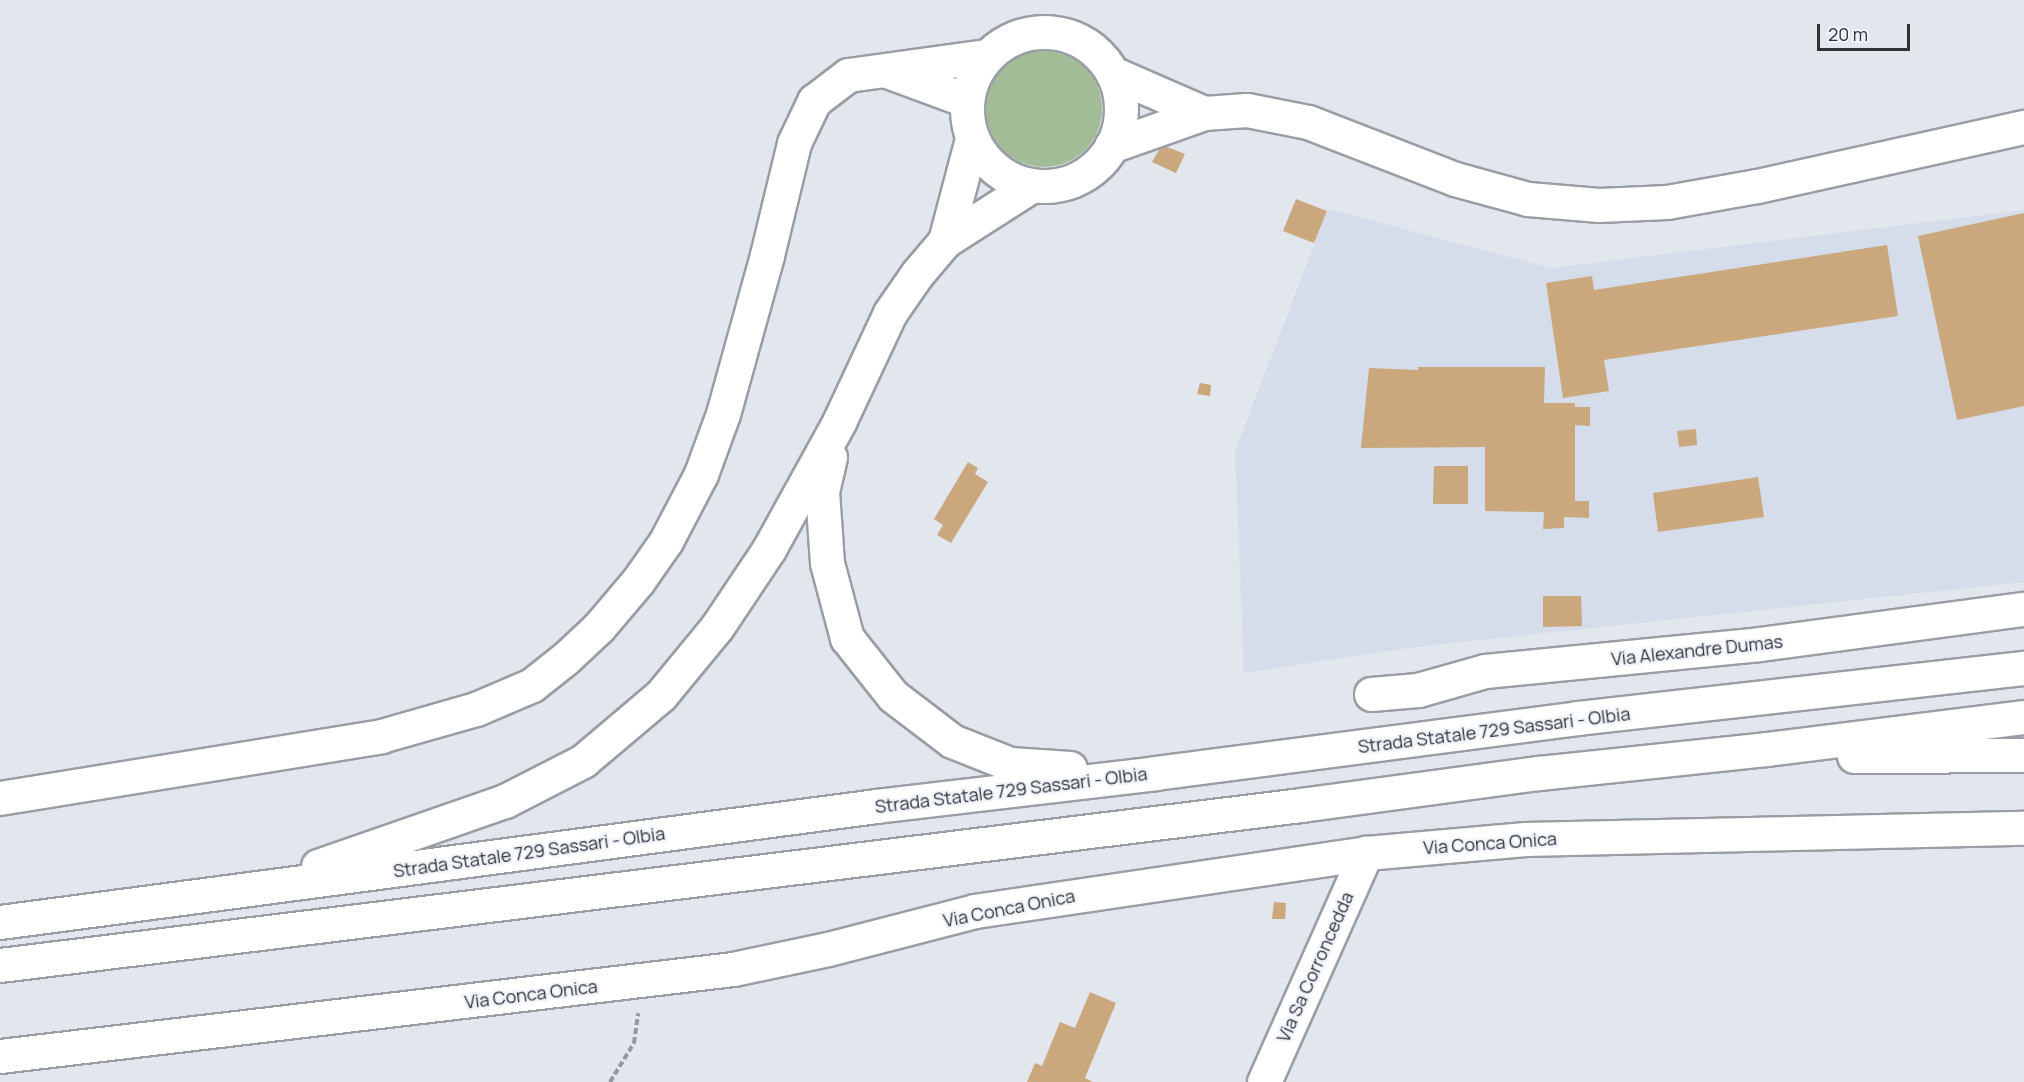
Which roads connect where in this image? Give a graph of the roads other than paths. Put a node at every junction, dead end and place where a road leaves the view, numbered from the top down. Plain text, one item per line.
1 (986, 56) junction
2 (880, 69) junction
3 (1112, 73) junction
4 (966, 100) junction
5 (1204, 113) junction
6 (2024, 127) edge
7 (972, 139) junction
8 (1111, 146) junction
9 (1030, 186) junction
10 (945, 241) junction
11 (839, 422) junction
12 (2024, 609) edge
13 (2024, 668) edge
14 (1371, 694) dead end
15 (2024, 717) edge
16 (2024, 754) edge
17 (1687, 757) junction
18 (1155, 773) junction
19 (0, 798) edge
20 (2024, 828) edge
21 (1366, 853) junction
22 (251, 890) junction
23 (0, 922) edge
24 (0, 965) edge
25 (0, 1056) edge
26 (1264, 1082) edge

1 - 2 main road
1 - 3 main road
1 - 4 main road
2 - 4 main road
2 - 19 main road
3 - 5 main road
3 - 8 main road
4 - 7 main road
5 - 6 main road
5 - 8 main road
7 - 9 main road
7 - 10 main road
8 - 9 main road
9 - 10 main road
10 - 11 main road
11 - 18 main road
11 - 22 main road
12 - 14 main road, Via Alexandre Dumas
13 - 18 main road, Strada Statale 729 Sassari - Olbia
15 - 17 main road
16 - 17 main road
17 - 24 main road
18 - 22 main road, Strada Statale 729 Sassari - Olbia
20 - 21 main road, Via Conca Onica
21 - 25 main road, Via Conca Onica
21 - 26 main road, Via Sa Corroncedda
22 - 23 main road, Strada Statale 729 Sassari - Olbia

